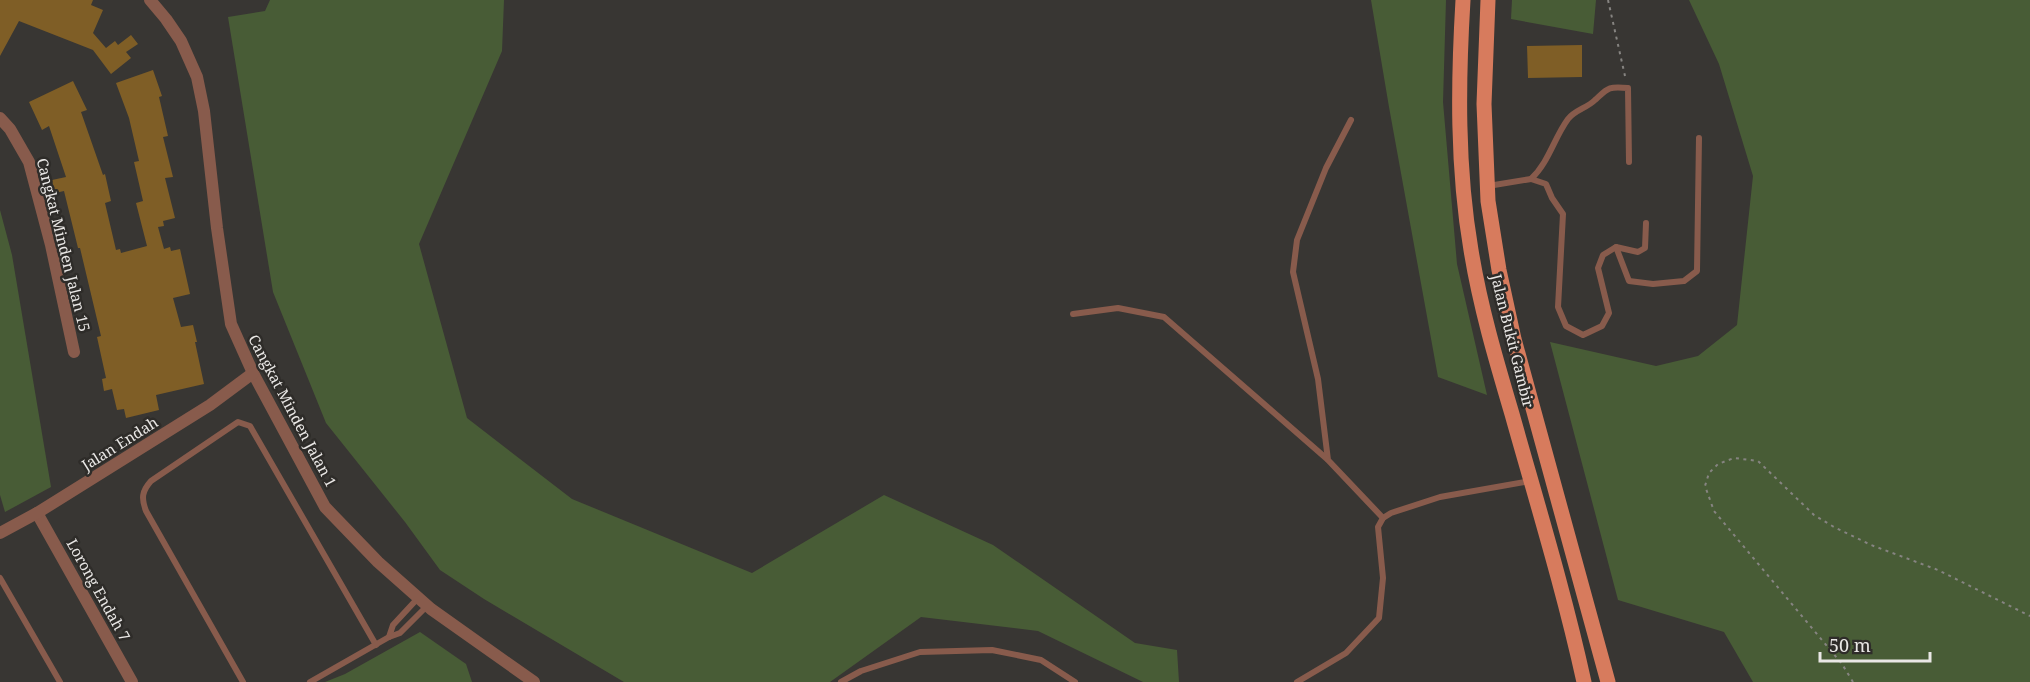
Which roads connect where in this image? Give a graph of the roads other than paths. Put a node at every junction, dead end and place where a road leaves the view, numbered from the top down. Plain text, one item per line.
1 (150, 0) edge
2 (1463, 0) edge
3 (1488, 0) edge
4 (0, 118) edge
5 (1351, 120) dead end
6 (1699, 138) dead end
7 (1629, 162) dead end
8 (1531, 179) junction
9 (1487, 186) junction
10 (1646, 223) dead end
11 (1616, 247) junction
12 (1073, 314) dead end
13 (74, 352) dead end
14 (253, 373) junction
15 (1328, 460) junction
16 (1531, 481) junction
17 (37, 513) junction
18 (1383, 518) junction
19 (0, 533) edge
20 (0, 578) edge
21 (423, 602) junction
22 (389, 637) junction
23 (376, 645) junction
24 (60, 682) edge
25 (132, 682) edge
26 (243, 682) edge
27 (310, 682) edge
28 (534, 682) edge
29 (841, 682) edge
30 (1075, 682) edge
31 (1297, 682) edge
32 (1584, 682) edge
33 (1608, 682) edge

1 - 14 street, Cangkat Minden Jalan 1
2 - 16 main road, Jalan Bukit Gambir
3 - 9 main road, Jalan Bukit Gambir
4 - 13 street, Cangkat Minden Jalan 15
5 - 15 lane
6 - 11 lane
7 - 8 lane
8 - 9 lane
8 - 11 lane
9 - 33 main road, Jalan Bukit Gambir
10 - 11 lane
12 - 15 lane
14 - 17 street, Jalan Endah
14 - 21 street, Cangkat Minden Jalan 1
15 - 18 lane
16 - 18 lane
16 - 32 main road, Jalan Bukit Gambir
17 - 19 street, Jalan Endah
17 - 25 street, Lorong Endah 7
18 - 31 lane
20 - 24 lane
21 - 22 lane
21 - 22 lane
21 - 28 street, Cangkat Minden Jalan 1
22 - 23 lane
23 - 26 lane
23 - 27 lane
29 - 30 lane

